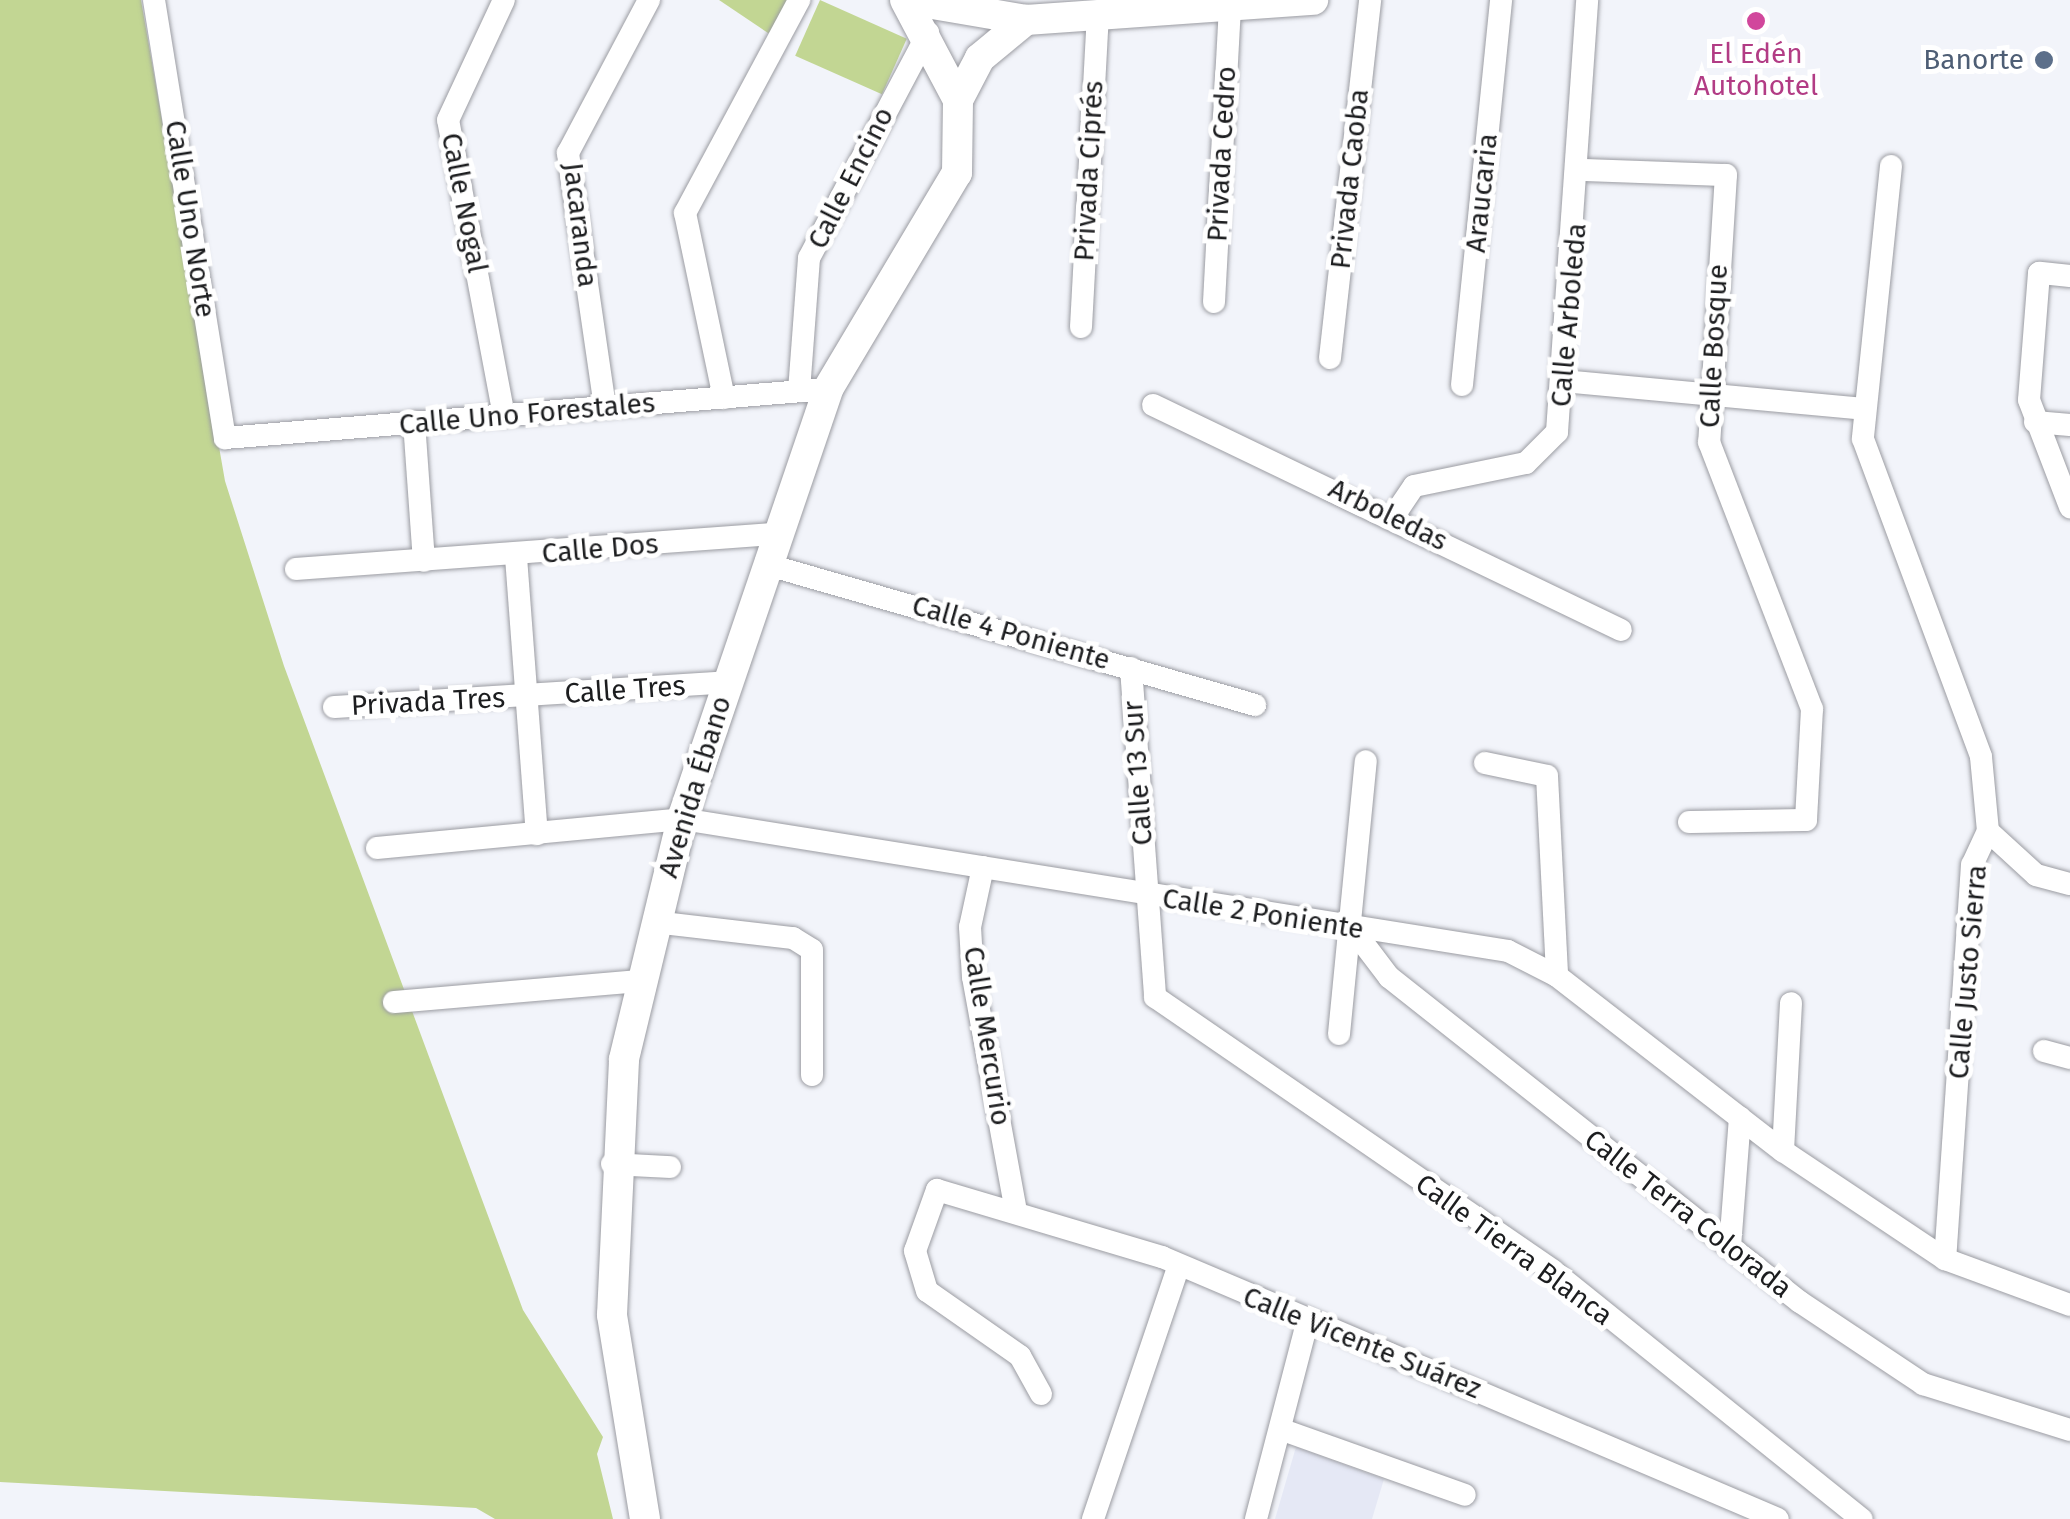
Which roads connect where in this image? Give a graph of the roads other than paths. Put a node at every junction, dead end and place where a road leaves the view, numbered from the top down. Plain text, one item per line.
1 (154, 0) edge
2 (504, 0) edge
3 (649, 0) edge
4 (799, 0) edge
5 (907, 0) edge
6 (1313, 0) edge
7 (1370, 0) edge
8 (1501, 0) edge
9 (1587, 0) edge
10 (1230, 6) junction
11 (1098, 14) junction
12 (1026, 20) junction
13 (928, 33) junction
14 (958, 100) junction
15 (1892, 166) dead end
16 (1582, 170) junction
17 (2070, 276) edge
18 (1214, 302) dead end
19 (1080, 327) dead end
20 (1330, 358) dead end
21 (1563, 381) junction
22 (1462, 385) dead end
23 (814, 390) junction
24 (1710, 396) junction
25 (724, 398) junction
26 (1154, 405) dead end
27 (605, 408) junction
28 (1864, 409) junction
29 (504, 416) junction
30 (414, 422) junction
31 (2035, 422) junction
32 (2070, 425) edge
33 (225, 438) joint
34 (2070, 508) edge
35 (1393, 517) junction
36 (776, 534) junction
37 (516, 557) junction
38 (424, 561) junction
39 (766, 564) junction
40 (296, 568) dead end
41 (1622, 630) dead end
42 (1131, 668) junction
43 (728, 682) junction
44 (522, 698) junction
45 (1255, 705) dead end
46 (334, 706) dead end
47 (1366, 761) dead end
48 (1485, 762) dead end
49 (682, 819) junction
50 (1689, 822) dead end
51 (1988, 831) junction
52 (536, 834) junction
53 (376, 848) dead end
54 (983, 866) junction
55 (2070, 884) edge
56 (1146, 896) junction
57 (654, 922) junction
58 (1352, 927) junction
59 (1557, 976) junction
60 (640, 981) junction
61 (1155, 997) joint
62 (394, 1002) dead end
63 (1791, 1003) dead end
64 (1339, 1034) dead end
65 (2044, 1051) dead end
66 (2070, 1058) edge
67 (812, 1075) dead end
68 (1740, 1118) junction
69 (1784, 1151) junction
70 (612, 1164) junction
71 (670, 1167) dead end
72 (1014, 1206) junction
73 (1730, 1247) junction
74 (1945, 1259) junction
75 (1179, 1264) junction
76 (2070, 1305) edge
77 (1306, 1324) junction
78 (1041, 1394) dead end
79 (1280, 1429) junction
80 (2070, 1430) edge
81 (1465, 1496) dead end
82 (644, 1519) edge
83 (1093, 1519) edge
84 (1256, 1519) edge
85 (1778, 1519) edge
86 (1862, 1519) edge

1 - 33 street, Calle Uno Norte
2 - 29 street, Calle Nogal
3 - 27 street, Jacaranda
4 - 25 street
5 - 12 main road
5 - 13 main road, Avenida Ébano
6 - 10 main road
7 - 20 street, Privada Caoba
8 - 22 street, Araucaria
9 - 16 street, Calle Arboleda
10 - 11 main road
10 - 18 street, Privada Cedro
11 - 12 main road
11 - 19 street, Privada Ciprés
12 - 14 main road
13 - 14 main road, Avenida Ébano
13 - 23 street, Calle Encino
14 - 23 main road, Avenida Ébano
15 - 28 street, Calle Justo Sierra
16 - 21 street, Calle Arboleda
16 - 24 street, Calle Bosque
17 - 31 street
21 - 24 street
21 - 35 street, Calle Arboleda
23 - 25 street, Calle Uno Forestales
23 - 36 main road, Avenida Ébano
24 - 28 street
24 - 50 street, Calle Bosque
25 - 27 street, Calle Uno Forestales
26 - 35 street, Arboledas
27 - 29 street, Calle Uno Forestales
28 - 51 street, Calle Justo Sierra
29 - 30 street, Calle Uno Forestales
30 - 33 street, Calle Uno Forestales
30 - 38 street
31 - 32 street
31 - 34 street
35 - 41 street, Arboledas
36 - 37 street, Calle Dos
36 - 39 main road, Avenida Ébano
37 - 38 street, Calle Dos
37 - 44 street
38 - 40 street, Calle Dos
39 - 42 street, Calle 4 Poniente
39 - 43 main road, Avenida Ébano
42 - 45 street, Calle 4 Poniente
42 - 56 street, Calle 13 Sur
43 - 44 street, Calle Tres
43 - 49 main road, Avenida Ébano
44 - 46 street, Privada Tres
44 - 52 street
47 - 58 street
48 - 59 street
49 - 52 street, Calle 2 Poniente
49 - 54 street, Calle 2 Poniente
49 - 57 main road, Avenida Ébano
51 - 55 street
51 - 74 street, Calle Justo Sierra
52 - 53 street, Calle 2 Poniente
54 - 56 street, Calle 2 Poniente
54 - 72 street, Calle Mercurio
56 - 58 street, Calle 2 Poniente
56 - 61 street, Calle 13 Sur
57 - 60 main road, Avenida Ébano
57 - 67 street
58 - 59 street, Calle 2 Poniente
58 - 64 street
58 - 73 street, Calle Terra Colorada
59 - 68 street, Calle 2 Poniente
60 - 62 street
60 - 70 main road, Avenida Ébano
61 - 86 street, Calle Tierra Blanca
63 - 69 street
65 - 66 street
68 - 69 street, Calle 2 Poniente
68 - 73 street
69 - 74 street, Calle 2 Poniente
70 - 71 street
70 - 82 main road, Avenida Ébano
72 - 75 street, Calle Vicente Suárez
72 - 78 street, Calle Vicente Suárez
73 - 80 street, Calle Terra Colorada
74 - 76 street, Calle 2 Poniente
75 - 77 street, Calle Vicente Suárez
75 - 83 street
77 - 79 street
77 - 85 street, Calle Vicente Suárez
79 - 81 street
79 - 84 street

